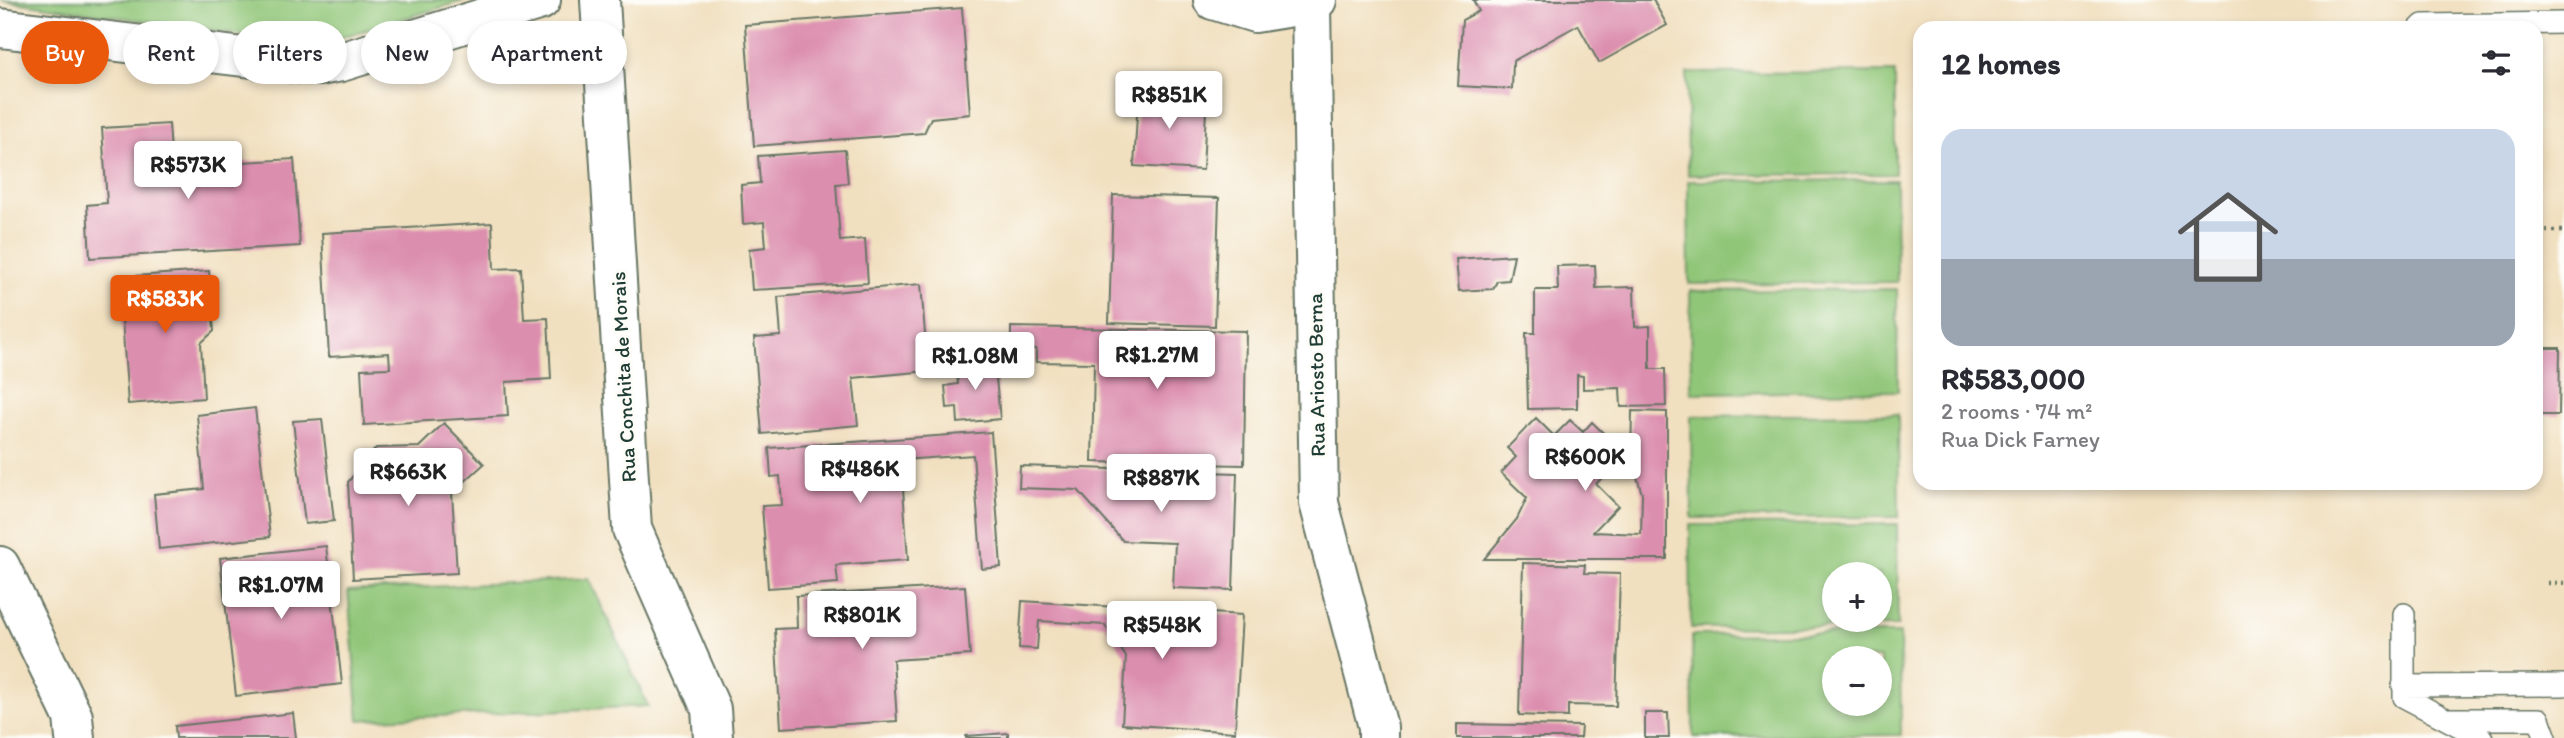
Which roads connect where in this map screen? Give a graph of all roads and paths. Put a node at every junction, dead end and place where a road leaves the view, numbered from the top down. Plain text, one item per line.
1 (541, 0) edge
2 (600, 0) edge
3 (1213, 0) edge
4 (1314, 2) edge
5 (2543, 23) edge
6 (2564, 23) edge
7 (0, 28) edge
8 (2546, 231) dead end
9 (2564, 231) edge
10 (0, 566) edge
11 (2548, 583) dead end
12 (2564, 583) edge
13 (2403, 614) dead end
14 (2564, 685) edge
15 (2403, 686) junction
16 (2447, 719) junction
17 (75, 738) edge
18 (713, 738) edge
19 (1378, 738) edge
20 (2482, 738) edge
21 (2546, 738) edge

1 - 7 street
2 - 18 street, Rua Conchita de Morais
3 - 4 street
4 - 19 street, Rua Ariosto Berna
5 - 6 lane
8 - 9 path
10 - 17 street
11 - 12 path
13 - 15 lane
14 - 15 lane
15 - 16 lane
16 - 20 lane
16 - 21 lane

